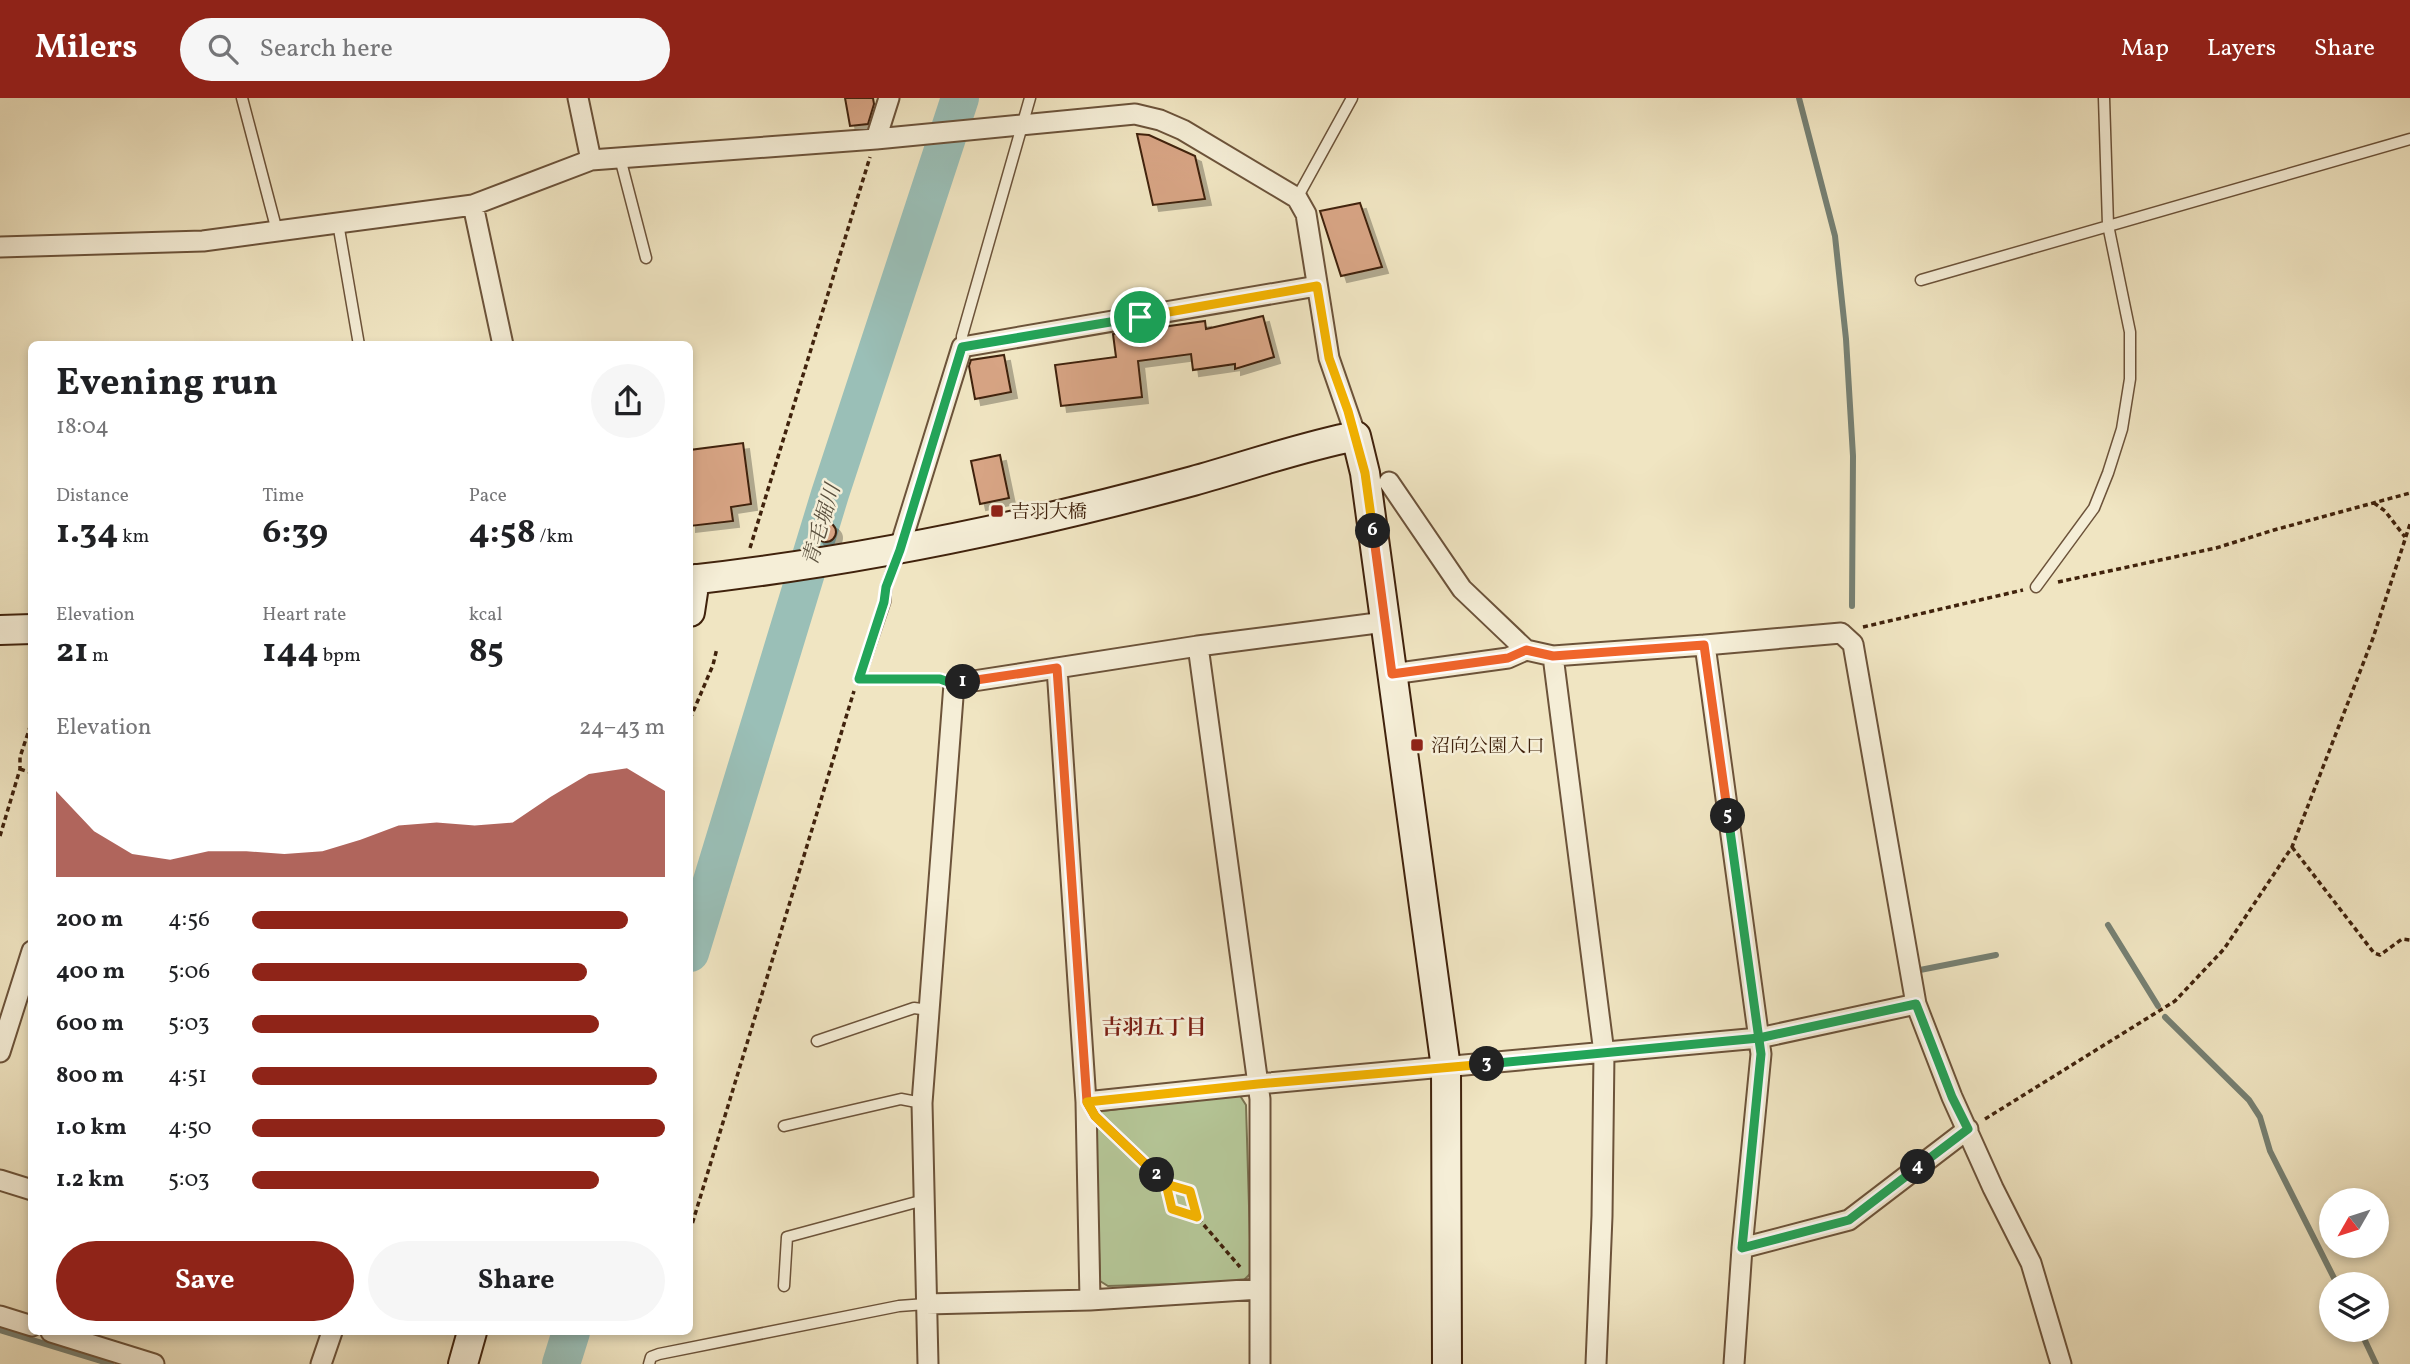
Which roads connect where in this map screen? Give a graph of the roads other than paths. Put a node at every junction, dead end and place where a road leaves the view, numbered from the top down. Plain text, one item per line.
1 (242, 98) edge
2 (578, 98) edge
3 (889, 98) edge
4 (1030, 98) edge
5 (1352, 98) edge
6 (2104, 98) edge
7 (1019, 126) junction
8 (2410, 139) edge
9 (877, 143) junction
10 (620, 158) junction
11 (591, 160) junction
12 (1297, 198) junction
13 (473, 205) junction
14 (338, 223) junction
15 (2108, 225) junction
16 (277, 231) junction
17 (0, 247) edge
18 (646, 258) dead end
19 (1921, 280) dead end
20 (1317, 286) junction
21 (358, 341) edge
22 (502, 341) edge
23 (962, 347) junction
24 (1356, 436) junction
25 (1389, 482) dead end
26 (890, 552) junction
27 (693, 579) edge
28 (2036, 587) road end
29 (1385, 622) junction
30 (28, 629) edge
31 (0, 630) edge
32 (1704, 645) junction
33 (1198, 646) junction
34 (1526, 650) junction
35 (1553, 656) junction
36 (1057, 668) junction
37 (1392, 674) junction
38 (954, 684) junction
39 (28, 964) edge
40 (1916, 1004) junction
41 (929, 1010) junction
42 (1759, 1038) junction
43 (817, 1041) dead end
44 (0, 1052) edge
45 (1604, 1053) junction
46 (1446, 1068) junction
47 (1258, 1084) junction
48 (1087, 1102) junction
49 (922, 1104) junction
50 (784, 1126) dead end
51 (1968, 1129) junction
52 (0, 1180) edge
53 (28, 1189) edge
54 (924, 1200) junction
55 (1742, 1248) junction
56 (784, 1286) dead end
57 (1260, 1289) junction
58 (1090, 1300) junction
59 (926, 1304) junction
60 (0, 1316) edge
61 (28, 1325) edge
62 (62, 1335) edge
63 (331, 1335) edge
64 (471, 1335) edge
65 (154, 1364) edge
66 (321, 1364) edge
67 (463, 1364) edge
68 (649, 1364) edge
69 (928, 1364) edge
70 (1260, 1364) edge
71 (1447, 1364) edge
72 (1596, 1364) edge
73 (1734, 1364) edge
74 (2060, 1364) edge

1 - 16 lane
2 - 11 street
3 - 9 street
4 - 7 lane
5 - 12 lane
6 - 15 lane
7 - 9 street
7 - 12 street
7 - 23 lane
8 - 15 lane
9 - 10 street
10 - 11 street
10 - 18 lane
11 - 13 street
12 - 20 street
13 - 14 street
13 - 22 street
14 - 16 street
14 - 21 lane
15 - 19 lane
15 - 28 lane
16 - 17 street
20 - 23 street
20 - 24 street
23 - 26 street
24 - 26 street
24 - 29 street
25 - 34 street
26 - 27 street
26 - 38 lane
29 - 33 street
29 - 37 street
30 - 31 street
32 - 35 street
32 - 40 street
32 - 42 street
33 - 36 street
33 - 47 street
34 - 35 street
34 - 37 street
35 - 45 street
36 - 38 street
36 - 48 street
37 - 46 street
38 - 41 street
39 - 44 street
40 - 42 street
40 - 51 street
41 - 43 lane
41 - 49 street
42 - 45 street
42 - 55 street
45 - 46 street
45 - 72 street
46 - 47 street
46 - 71 street
47 - 48 street
47 - 57 street
48 - 58 street
49 - 50 lane
49 - 54 street
51 - 55 street
51 - 74 street
52 - 53 street
54 - 56 lane
54 - 59 street
55 - 73 street
57 - 58 street
57 - 70 street
58 - 59 street
59 - 68 lane
59 - 69 street
60 - 61 street
62 - 65 street
63 - 66 street
64 - 67 street

